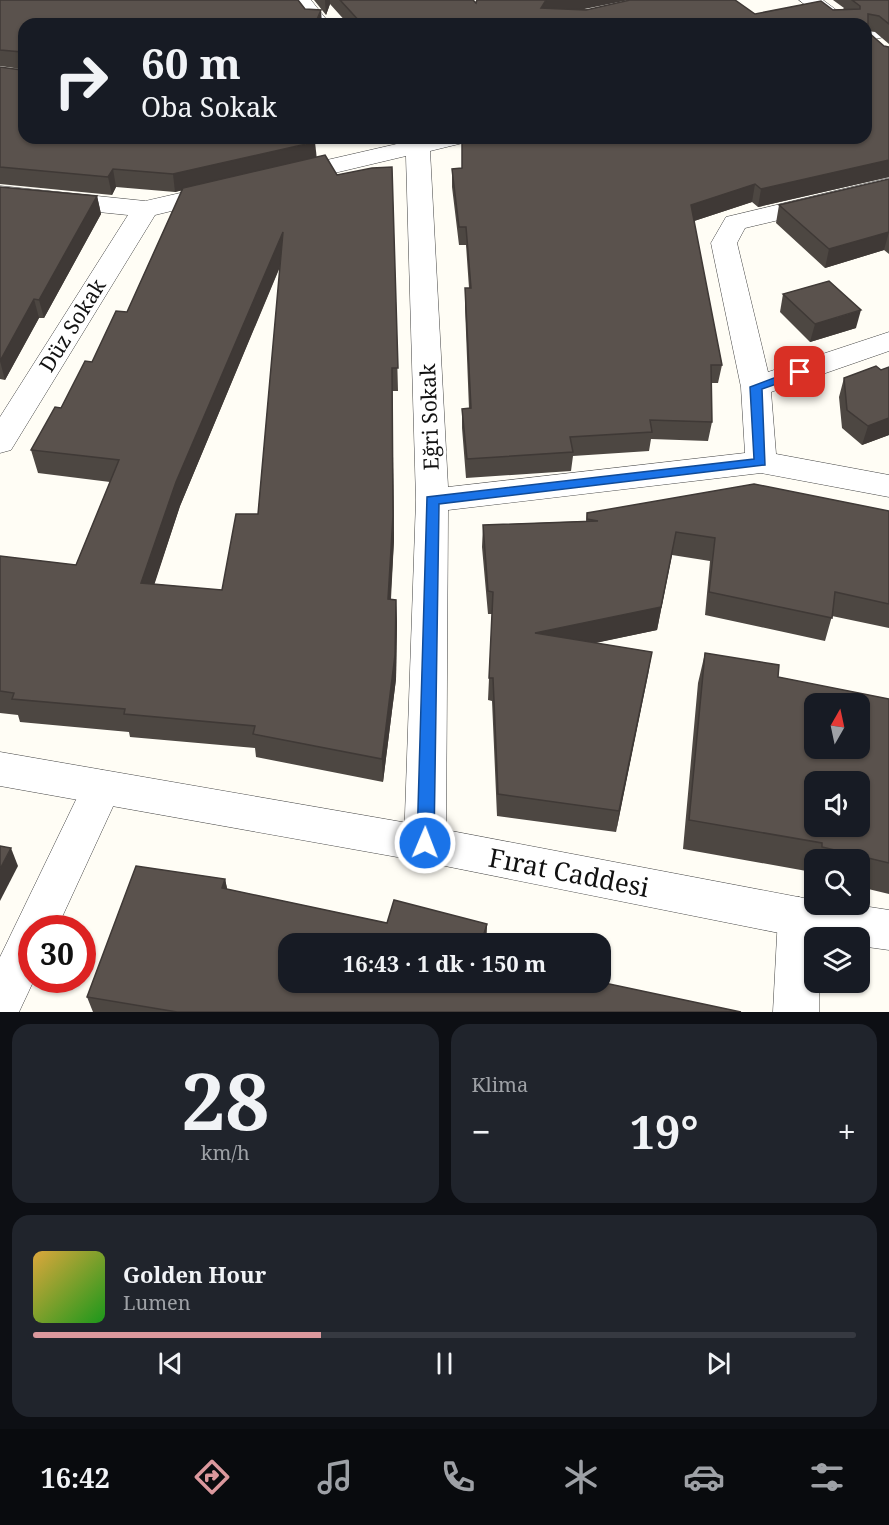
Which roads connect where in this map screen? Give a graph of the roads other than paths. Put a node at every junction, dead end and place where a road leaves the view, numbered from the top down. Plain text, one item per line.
1 (300, 0) edge
2 (809, 0) edge
3 (314, 18) edge
4 (835, 18) edge
5 (406, 144) edge
6 (414, 144) edge
7 (889, 186) edge
8 (0, 194) edge
9 (145, 209) junction
10 (889, 341) edge
11 (756, 387) junction
12 (0, 442) edge
13 (760, 462) junction
14 (889, 486) edge
15 (432, 500) junction
16 (0, 769) edge
17 (102, 787) junction
18 (425, 843) junction
19 (41, 915) edge
20 (800, 917) junction
21 (889, 930) edge
22 (18, 966) edge
23 (0, 1004) edge
24 (796, 1012) edge

1 - 3 street
2 - 4 street
5 - 9 street
6 - 15 street, Eğri Sokak
7 - 11 street
8 - 9 street
9 - 12 street, Düz Sokak
10 - 11 street
11 - 13 street
13 - 14 street
13 - 15 street
15 - 18 street, Eğri Sokak
16 - 17 street, Fırat Caddesi
17 - 18 street, Fırat Caddesi
17 - 19 street
18 - 20 street, Fırat Caddesi
20 - 21 street, Fırat Caddesi
20 - 24 street
22 - 23 street

